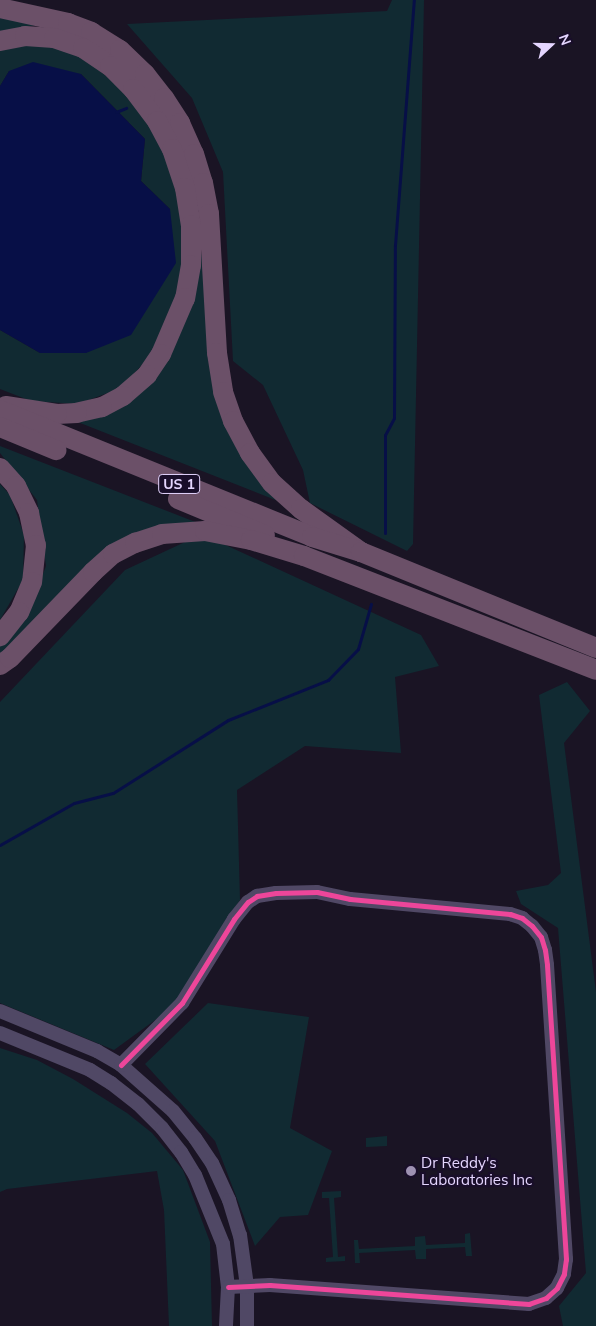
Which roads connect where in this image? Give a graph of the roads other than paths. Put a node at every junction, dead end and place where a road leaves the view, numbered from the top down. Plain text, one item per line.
1 (0, 8) edge
2 (0, 41) edge
3 (0, 405) edge
4 (0, 410) edge
5 (0, 427) edge
6 (0, 468) edge
7 (361, 552) junction
8 (304, 556) junction
9 (0, 636) edge
10 (596, 648) edge
11 (0, 665) edge
12 (596, 670) edge
13 (0, 1011) edge
14 (0, 1033) edge
15 (121, 1065) junction
16 (248, 1286) junction
17 (228, 1287) junction
18 (226, 1326) edge
19 (246, 1326) edge

1 - 7 highway
2 - 3 highway
4 - 7 highway, US 1
5 - 8 highway, US 1
6 - 9 highway
7 - 10 highway, US 1
8 - 11 highway
8 - 12 highway, US 1
13 - 15 street
14 - 17 street
15 - 16 street
15 - 16 street
16 - 17 street
16 - 19 street
17 - 18 street

